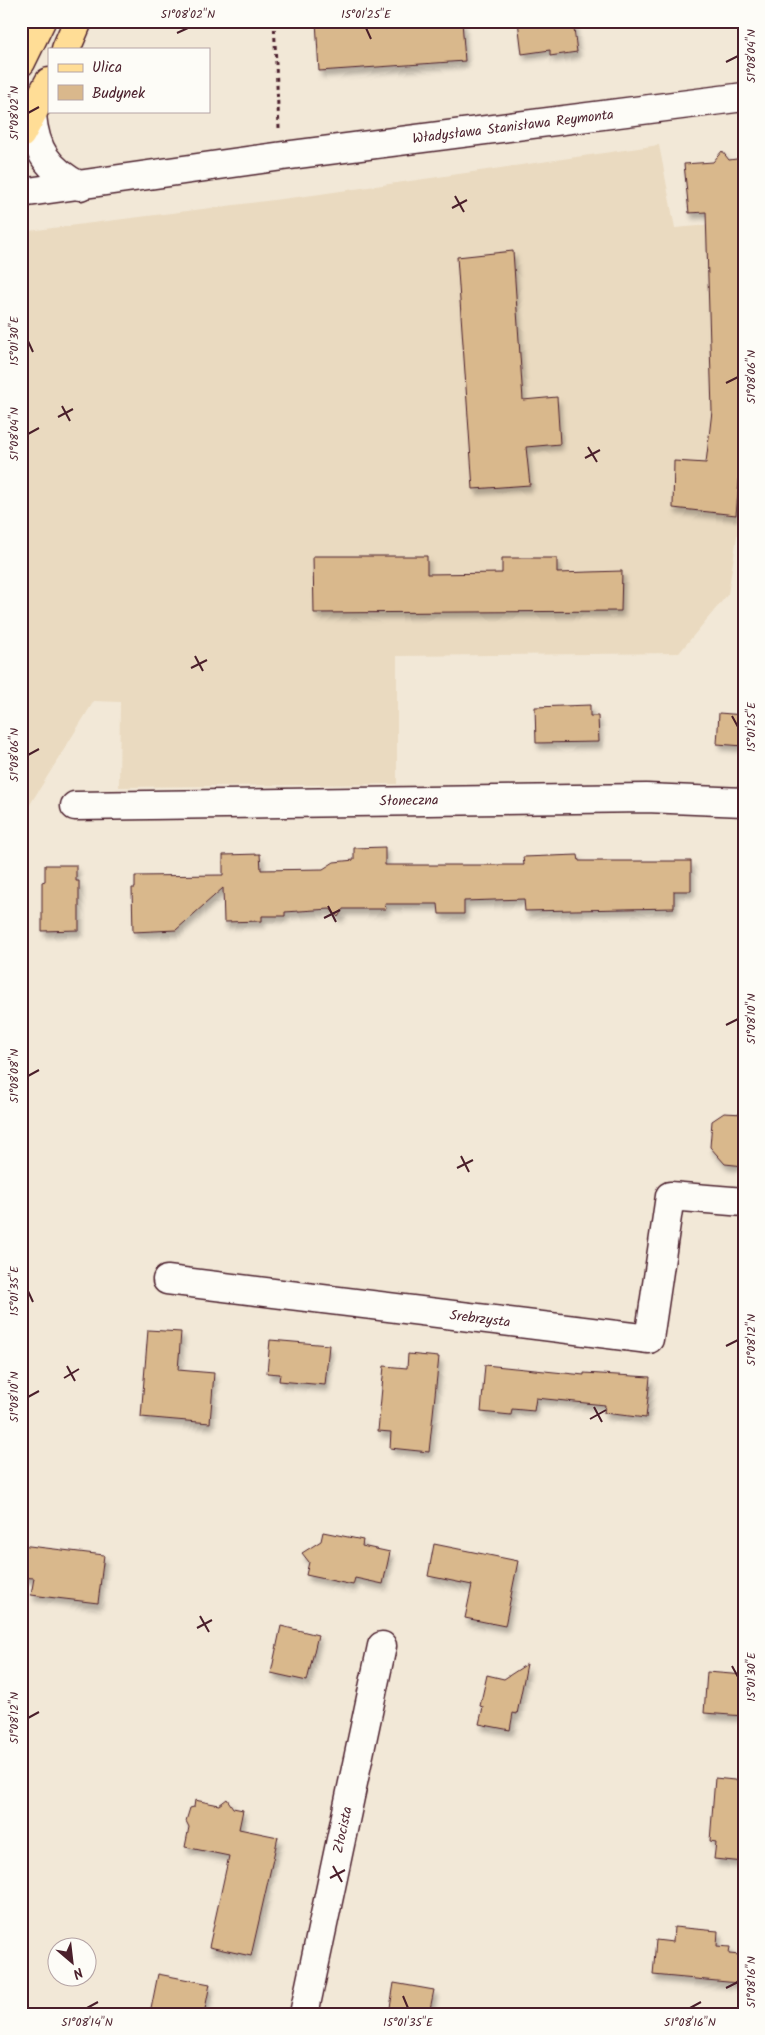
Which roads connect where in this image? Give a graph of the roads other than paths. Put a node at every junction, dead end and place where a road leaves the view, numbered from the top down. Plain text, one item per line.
1 (41, 21) edge
2 (78, 21) edge
3 (66, 48) edge
4 (21, 62) edge
5 (48, 84) edge
6 (744, 97) edge
7 (26, 124) edge
8 (80, 186) junction
9 (21, 193) edge
10 (744, 802) edge
11 (75, 806) dead end
12 (744, 1202) edge
13 (167, 1280) dead end
14 (382, 1646) dead end
15 (304, 2014) edge

1 - 4 main road
2 - 3 main road
5 - 7 main road
6 - 8 street, Władysława Stanisława Reymonta
7 - 8 street
8 - 9 street, Władysława Stanisława Reymonta
10 - 11 street, Słoneczna
12 - 13 street, Srebrzysta
14 - 15 street, Złocista

